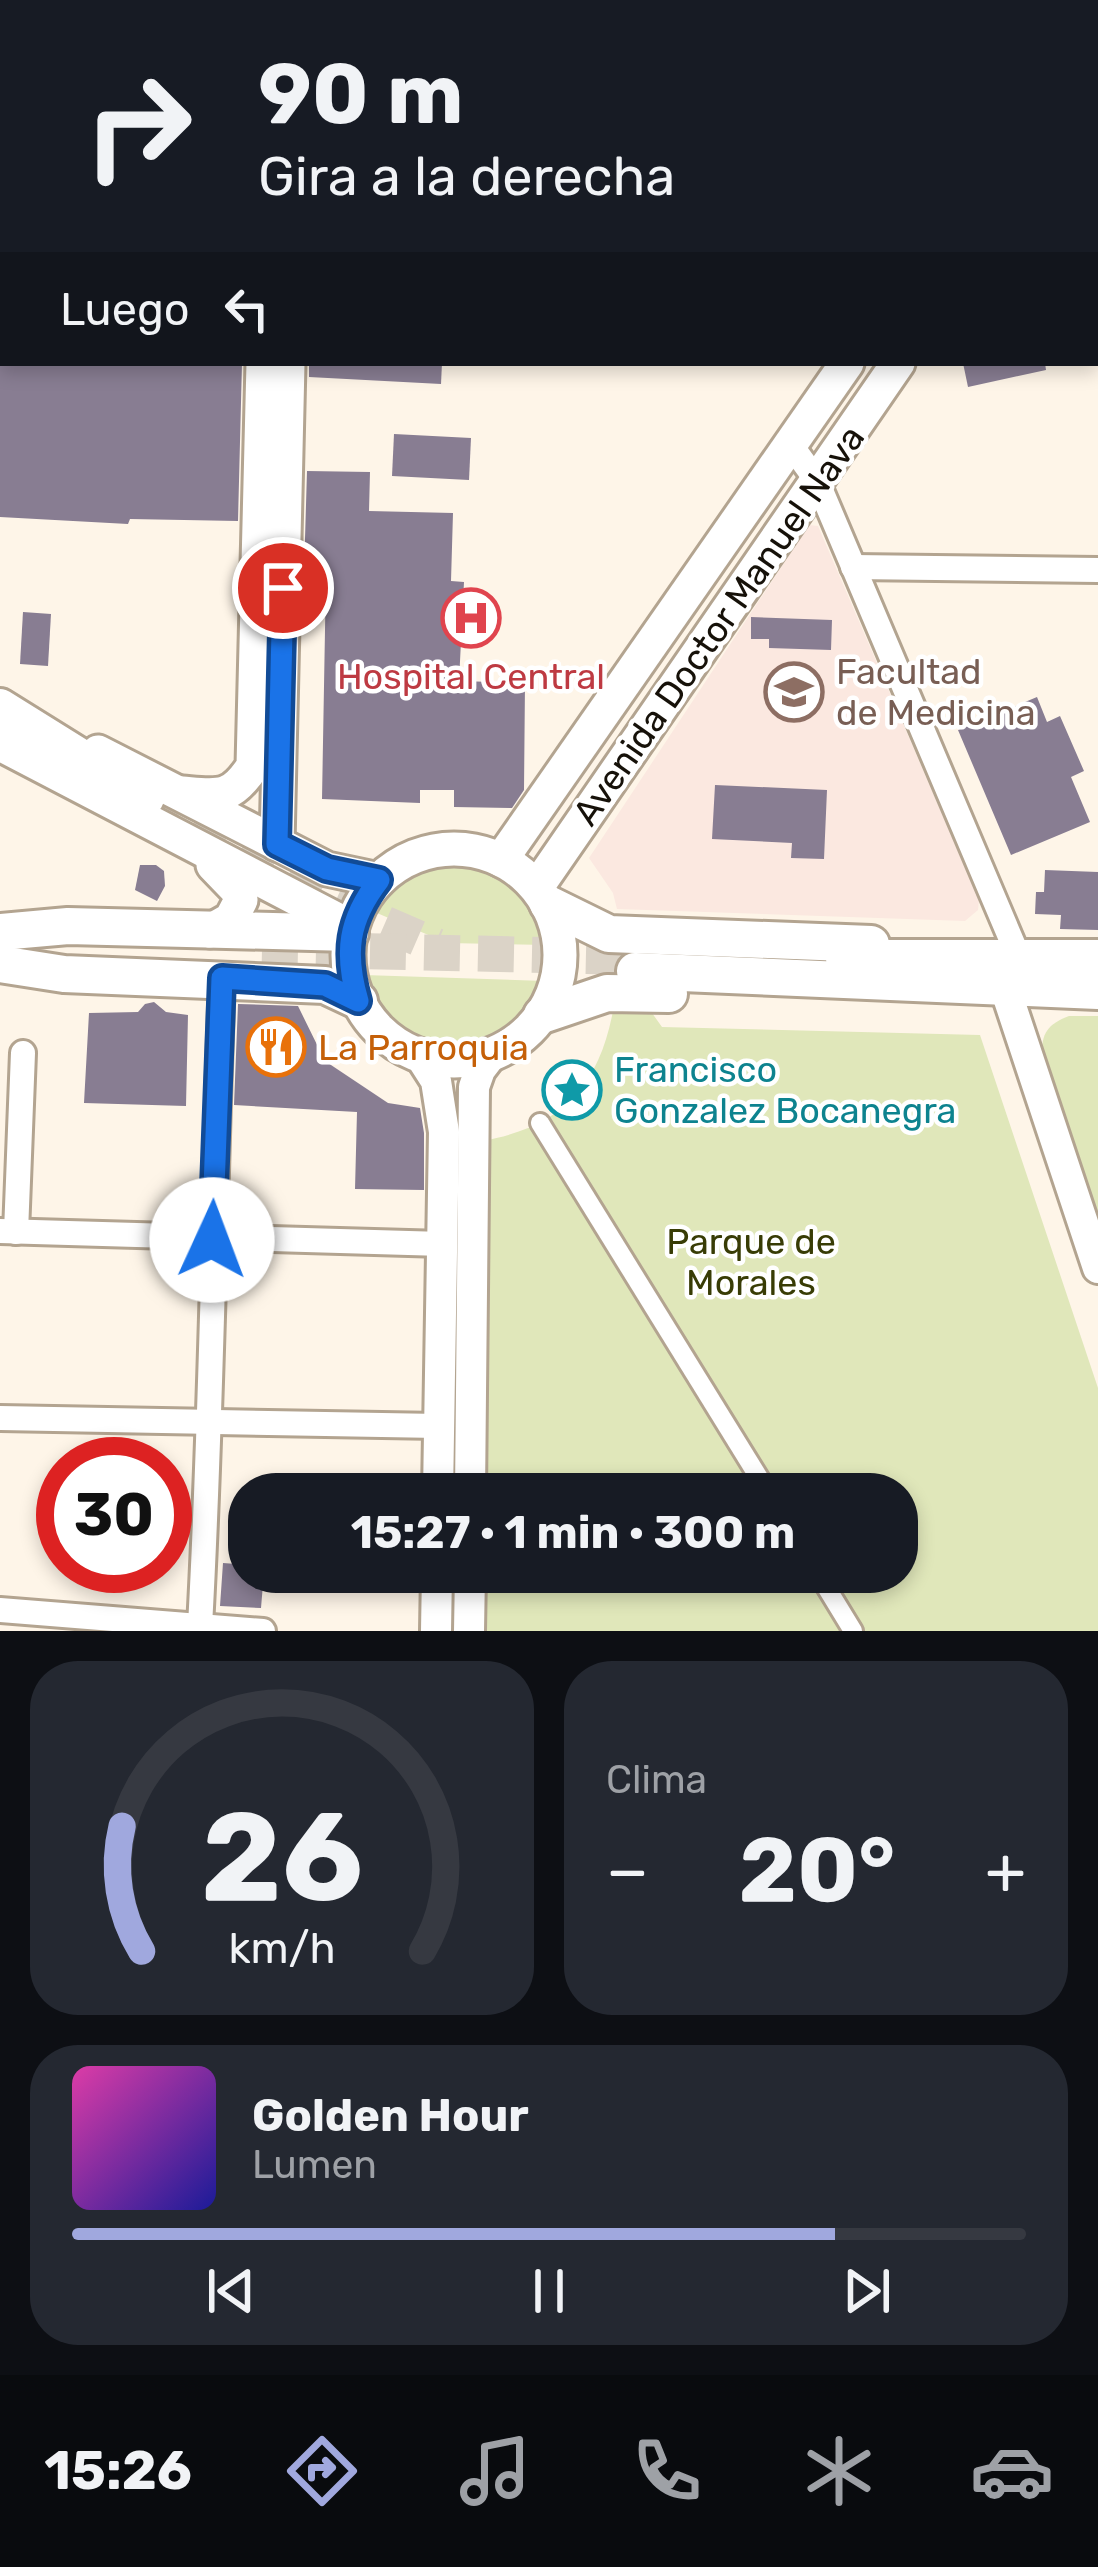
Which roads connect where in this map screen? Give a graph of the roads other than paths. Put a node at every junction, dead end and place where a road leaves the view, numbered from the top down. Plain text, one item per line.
1 (263, 366) edge
2 (288, 366) edge
3 (845, 366) edge
4 (896, 366) edge
5 (790, 446) junction
6 (817, 481) junction
7 (854, 567) junction
8 (1098, 570) edge
9 (0, 705) edge
10 (0, 744) edge
11 (164, 796) junction
12 (277, 844) junction
13 (188, 845) junction
14 (501, 860) junction
15 (379, 880) junction
16 (542, 896) junction
17 (351, 930) junction
18 (210, 931) junction
19 (0, 933) edge
20 (1098, 958) edge
21 (0, 963) edge
22 (636, 964) tunnel mouth
23 (940, 973) junction
24 (1012, 973) junction
25 (222, 978) junction
26 (1098, 992) edge
27 (358, 1001) junction
28 (542, 1016) junction
29 (23, 1053) dead end
30 (493, 1053) junction
31 (420, 1056) junction
32 (540, 1123) dead end
33 (8, 1232) edge
34 (212, 1240) junction
35 (443, 1244) junction
36 (1098, 1268) edge
37 (0, 1418) edge
38 (211, 1421) junction
39 (439, 1426) junction
40 (438, 1473) edge
41 (470, 1473) edge
42 (756, 1473) edge
43 (437, 1593) edge
44 (470, 1593) edge
45 (830, 1593) edge
46 (0, 1610) edge
47 (200, 1626) junction
48 (263, 1631) edge
49 (436, 1631) edge
50 (469, 1631) edge
51 (853, 1631) edge

1 - 11 main road
2 - 12 main road
3 - 5 main road, Avenida Doctor Manuel Nava
4 - 6 main road, Avenida Doctor Manuel Nava
5 - 6 street
5 - 14 main road, Avenida Doctor Manuel Nava
6 - 7 street
6 - 16 main road, Avenida Doctor Manuel Nava
7 - 8 street
7 - 24 street
9 - 11 main road
10 - 13 main road
11 - 12 main road
12 - 15 main road
13 - 17 main road
13 - 18 main road
14 - 15 main road
14 - 16 main road
15 - 17 main road
16 - 23 main road
16 - 28 main road
17 - 18 main road
17 - 27 main road
18 - 19 main road
19 - 21 main road
20 - 24 main road
21 - 25 main road
22 - 23 main road
23 - 24 main road
23 - 28 main road
24 - 26 main road
24 - 36 street
25 - 27 main road
25 - 34 street
27 - 31 main road
28 - 30 main road
29 - 33 street
30 - 31 main road
30 - 41 street
31 - 35 street
32 - 42 street
33 - 34 street
34 - 35 street
34 - 38 street
35 - 39 street
37 - 38 street
38 - 39 street
38 - 47 street
39 - 40 street
43 - 49 street
44 - 50 street
45 - 51 street
46 - 47 street
47 - 48 street

